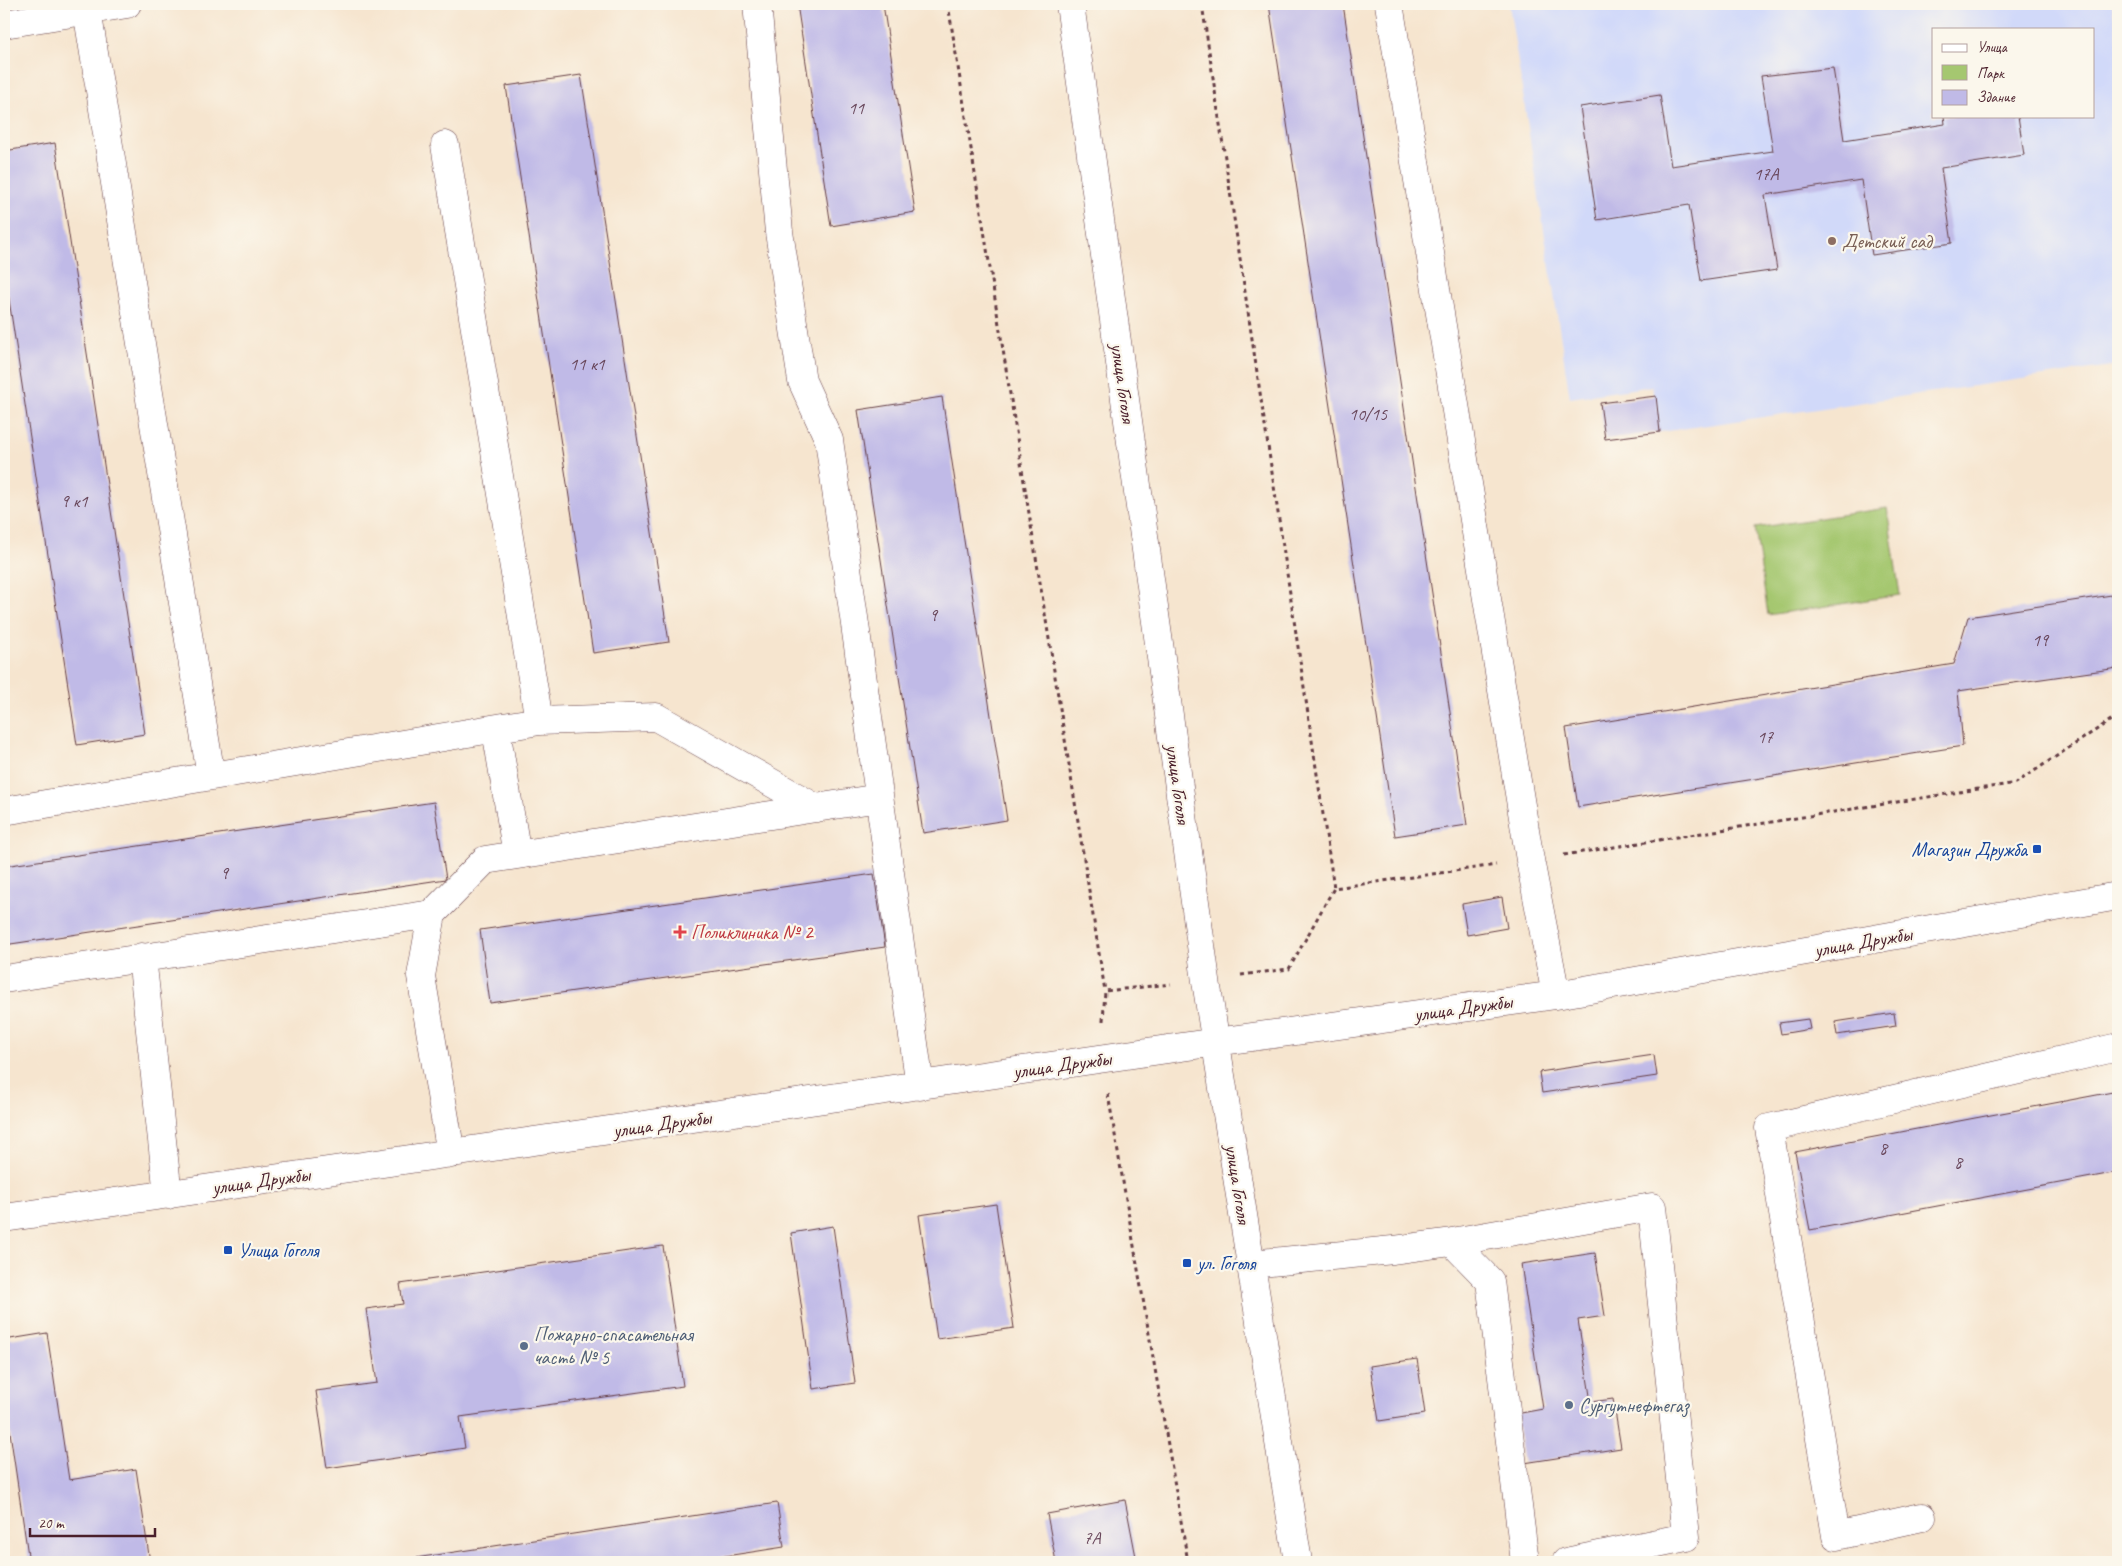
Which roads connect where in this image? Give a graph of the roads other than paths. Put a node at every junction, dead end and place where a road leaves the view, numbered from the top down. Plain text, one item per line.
1 (127, 4) edge
2 (758, 4) edge
3 (1070, 4) edge
4 (1389, 4) edge
5 (87, 10) junction
6 (4, 24) edge
7 (445, 145) dead end
8 (539, 721) junction
9 (496, 730) junction
10 (211, 776) junction
11 (879, 798) junction
12 (816, 808) junction
13 (4, 811) edge
14 (517, 855) junction
15 (2118, 896) edge
16 (432, 914) junction
17 (142, 957) junction
18 (4, 979) edge
19 (1556, 995) junction
20 (1216, 1042) junction
21 (2118, 1047) edge
22 (920, 1086) junction
23 (451, 1154) junction
24 (168, 1195) junction
25 (4, 1218) edge
26 (1452, 1242) junction
27 (1251, 1264) junction
28 (1922, 1517) dead end
29 (1298, 1562) edge
30 (1525, 1562) edge
31 (1566, 1562) edge

1 - 5 street
2 - 11 street
3 - 20 street, улица Гоголя
4 - 19 street
5 - 6 street
5 - 10 street
7 - 8 street
8 - 9 street
8 - 12 street
9 - 10 street
9 - 14 street
10 - 13 street
11 - 12 street
11 - 22 street
12 - 14 street
14 - 16 street
15 - 19 street, улица Дружбы
16 - 17 street
16 - 23 street
17 - 18 street
17 - 24 street
19 - 20 street, улица Дружбы
20 - 22 street, улица Дружбы
20 - 27 street, улица Гоголя
21 - 28 street
22 - 23 street, улица Дружбы
23 - 24 street, улица Дружбы
24 - 25 street, улица Дружбы
26 - 27 street
26 - 30 street
26 - 31 street
27 - 29 street, улица Гоголя

